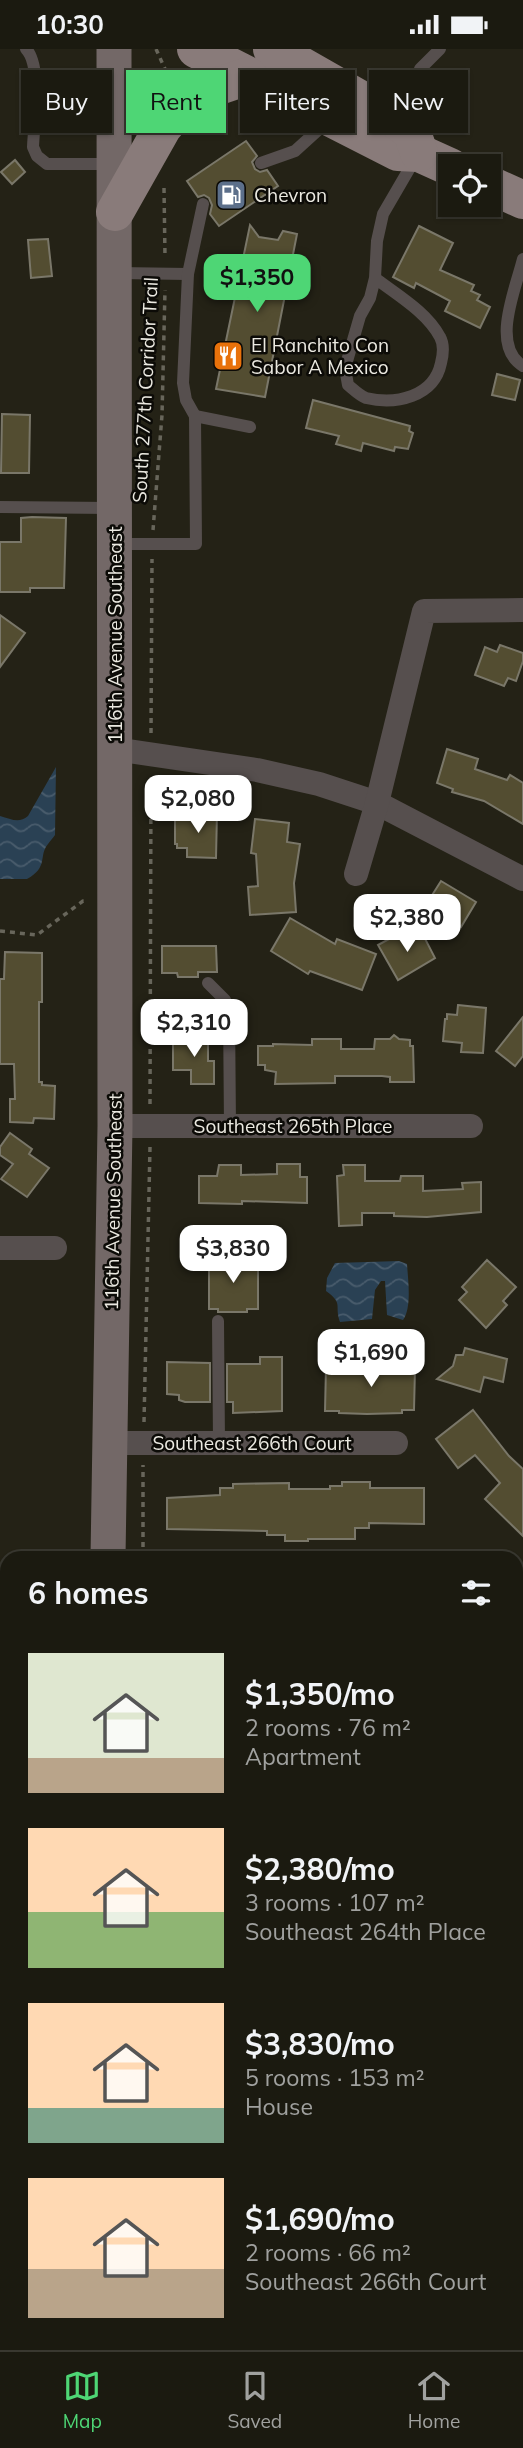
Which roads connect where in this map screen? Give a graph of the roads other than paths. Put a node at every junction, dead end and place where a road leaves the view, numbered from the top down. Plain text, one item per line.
1 (26, 49) edge
2 (114, 49) edge
3 (196, 49) edge
4 (440, 49) edge
5 (277, 59) edge
6 (420, 70) edge
7 (369, 106) edge
8 (355, 130) edge
9 (315, 133) edge
10 (413, 133) edge
11 (434, 160) edge
12 (115, 163) junction
13 (261, 163) dead end
14 (501, 190) edge
15 (523, 200) edge
16 (203, 204) dead end
17 (115, 212) junction
18 (523, 259) edge
19 (115, 274) junction
20 (188, 274) junction
21 (375, 278) junction
22 (523, 366) edge
23 (195, 416) junction
24 (250, 427) dead end
25 (0, 507) edge
26 (115, 508) junction
27 (115, 544) junction
28 (523, 610) edge
29 (115, 749) junction
30 (377, 803) junction
31 (356, 874) dead end
32 (523, 879) edge
33 (208, 982) dead end
34 (115, 1126) junction
35 (230, 1126) junction
36 (471, 1126) dead end
37 (0, 1248) edge
38 (55, 1248) dead end
39 (218, 1321) dead end
40 (108, 1443) junction
41 (219, 1443) junction
42 (396, 1443) dead end
43 (108, 1551) edge

1 - 12 lane
2 - 12 main road, 116th Avenue Southeast
3 - 5 main road
4 - 6 lane
5 - 7 main road
5 - 17 main road
8 - 11 main road
9 - 13 lane
10 - 11 main road
11 - 21 lane
12 - 17 main road, 116th Avenue Southeast
14 - 15 main road
16 - 20 lane
17 - 19 main road, 116th Avenue Southeast
18 - 22 lane
19 - 20 lane
19 - 26 main road, 116th Avenue Southeast
20 - 23 lane
21 - 21 lane
23 - 24 lane
23 - 27 lane
25 - 26 lane
26 - 27 main road, 116th Avenue Southeast
27 - 29 main road, 116th Avenue Southeast
28 - 30 street
29 - 30 street
29 - 34 main road, 116th Avenue Southeast
30 - 31 street
30 - 32 street
33 - 35 lane
34 - 35 street, Southeast 265th Place
34 - 40 main road, 116th Avenue Southeast
35 - 36 street, Southeast 265th Place
37 - 38 street
39 - 41 lane
40 - 41 street, Southeast 266th Court
40 - 43 main road, 116th Avenue Southeast
41 - 42 street, Southeast 266th Court

